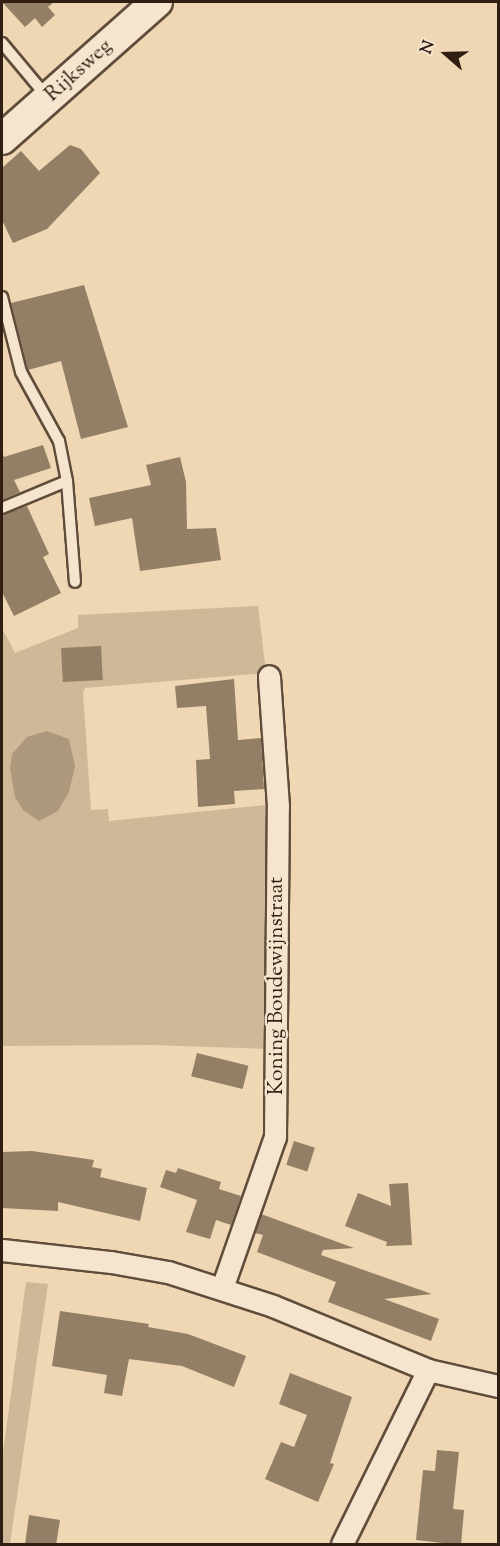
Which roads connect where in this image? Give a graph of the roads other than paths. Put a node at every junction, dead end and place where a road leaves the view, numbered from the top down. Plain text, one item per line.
1 (157, 2) edge
2 (2, 43) edge
3 (48, 99) junction
4 (2, 139) edge
5 (2, 297) edge
6 (67, 481) junction
7 (2, 508) edge
8 (75, 582) dead end
9 (269, 676) dead end
10 (2, 1250) edge
11 (222, 1288) junction
12 (428, 1370) junction
13 (498, 1386) edge
14 (342, 1545) edge

1 - 3 main road, Rijksweg
2 - 3 lane
3 - 4 main road, Rijksweg
5 - 6 lane
6 - 7 lane
6 - 8 lane
9 - 11 street, Koning Boudewijnstraat
10 - 11 street
11 - 12 street
12 - 13 street
12 - 14 street

